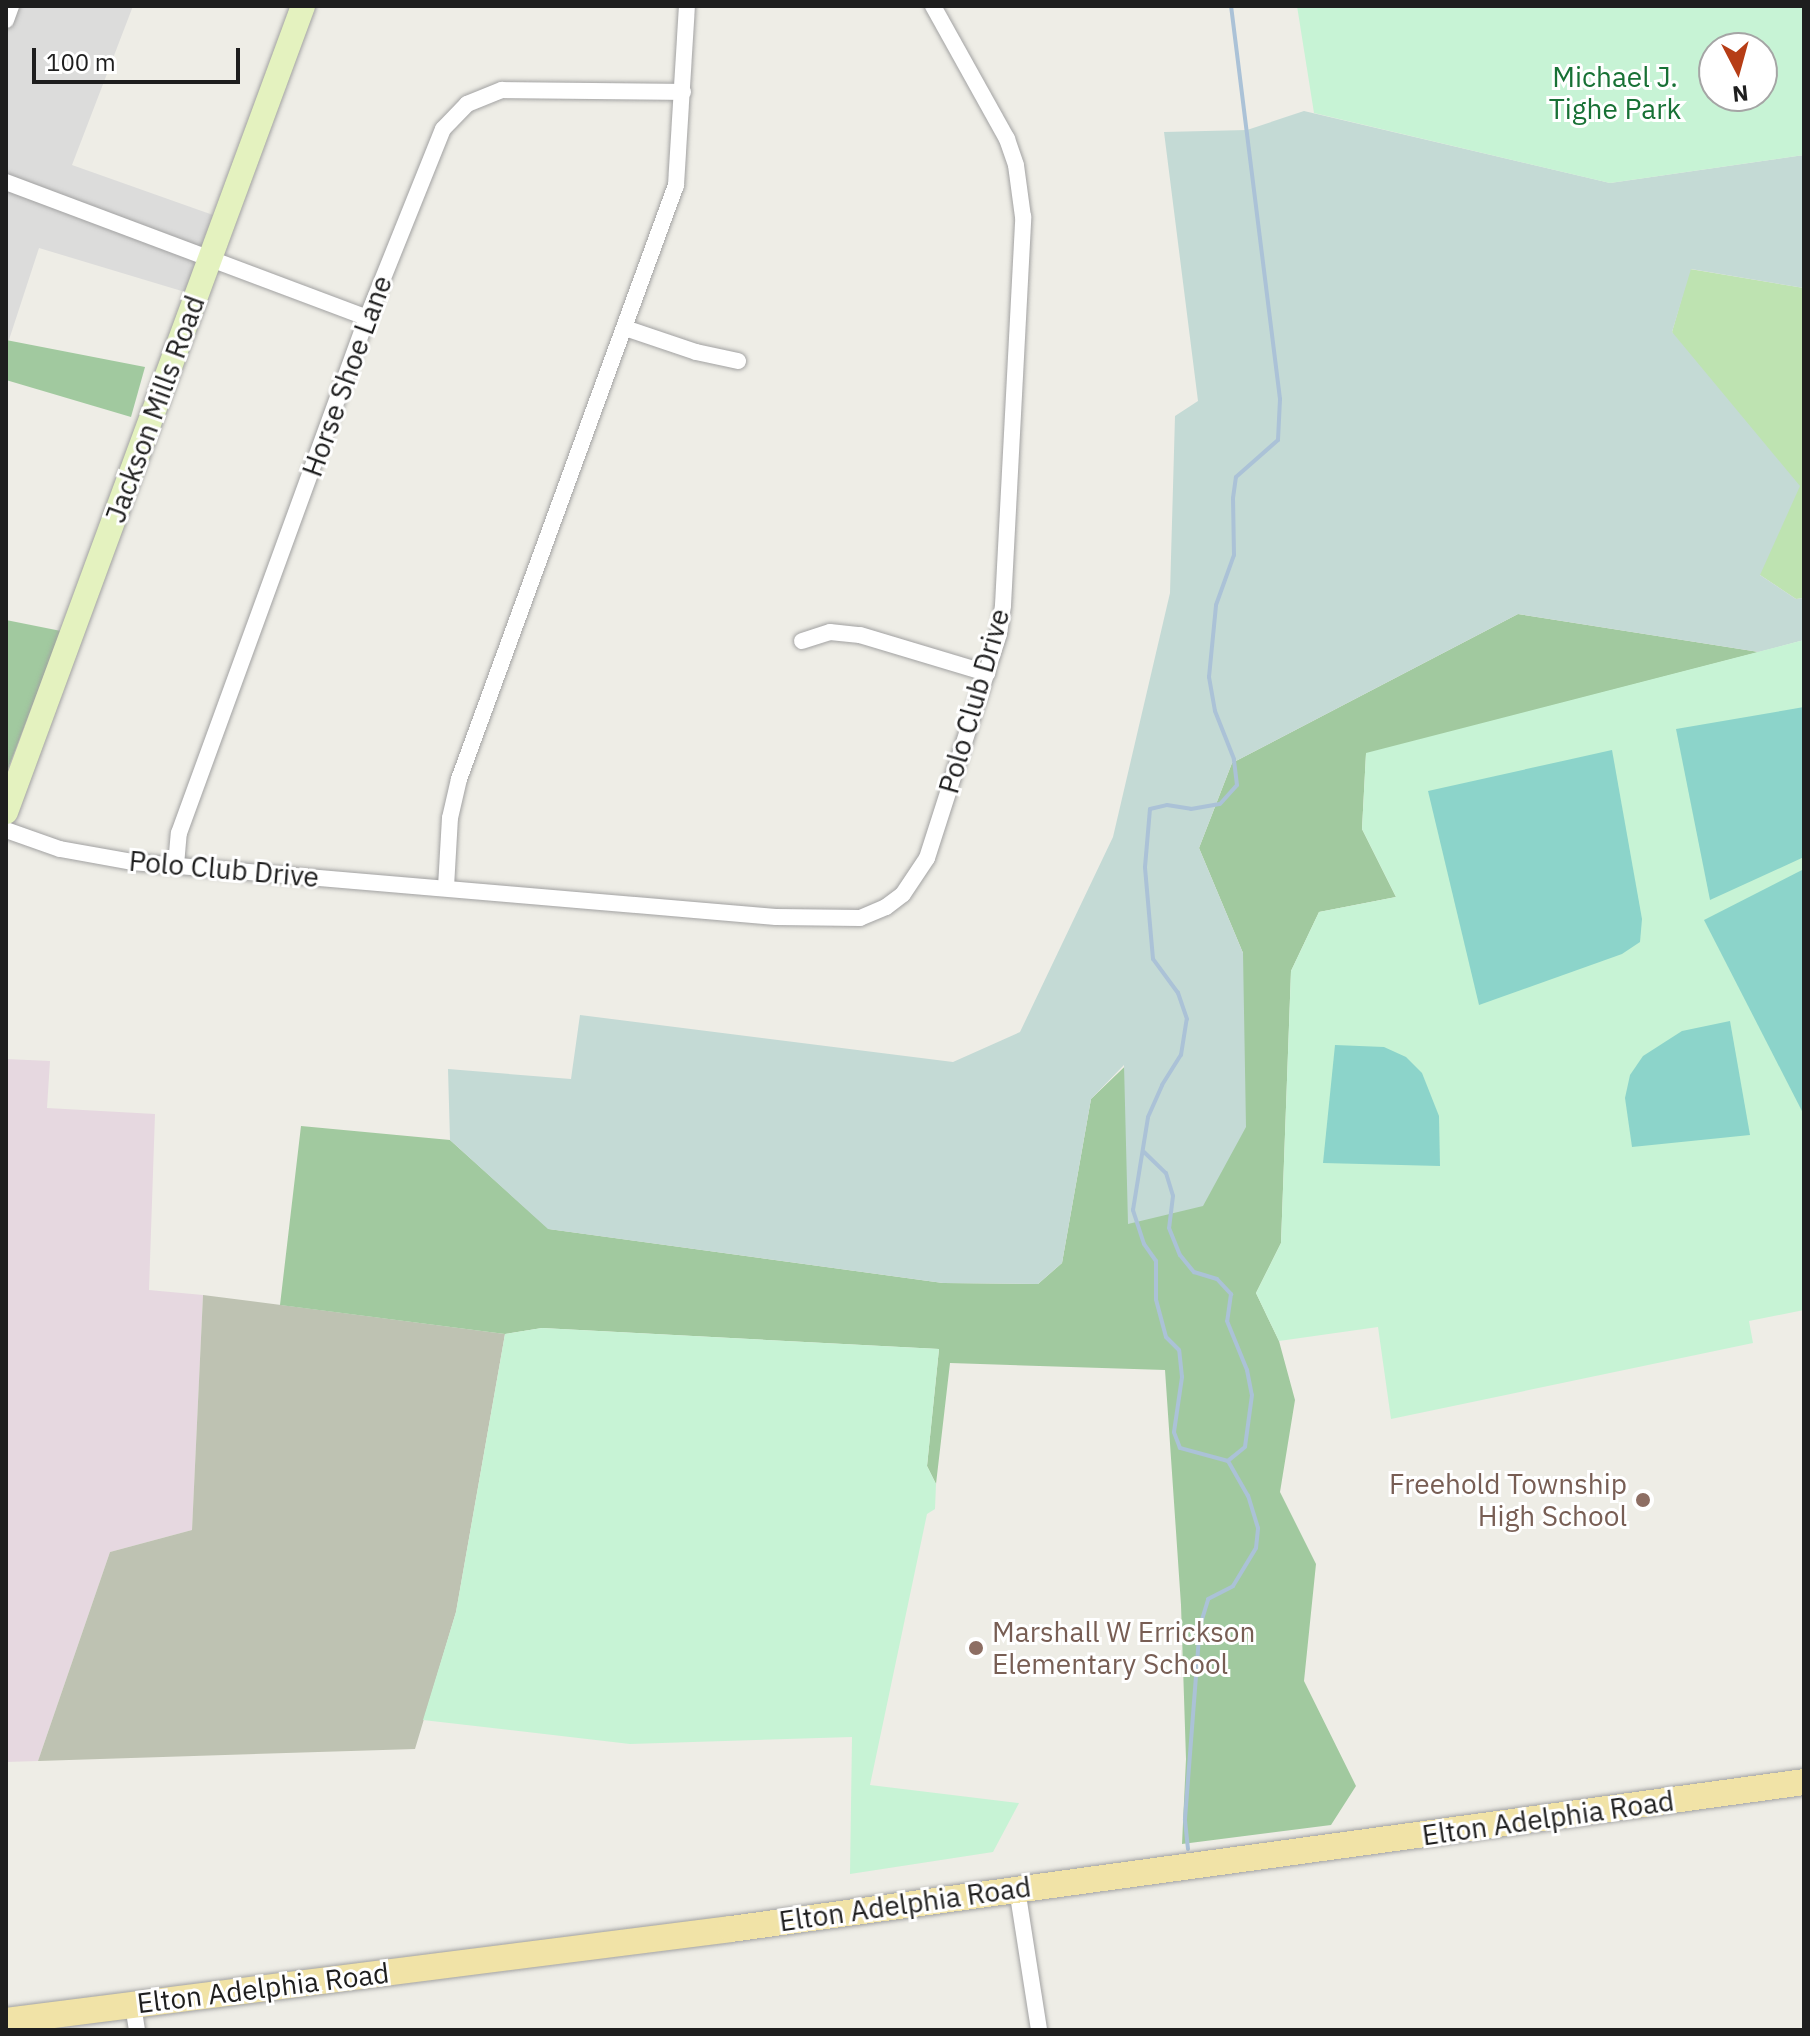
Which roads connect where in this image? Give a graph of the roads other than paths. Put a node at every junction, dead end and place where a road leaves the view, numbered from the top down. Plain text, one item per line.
1 (303, 6) edge
2 (687, 6) edge
3 (933, 6) edge
4 (683, 92) junction
5 (6, 182) edge
6 (210, 258) junction
7 (367, 318) junction
8 (625, 328) junction
9 (738, 361) dead end
10 (802, 641) dead end
11 (987, 673) junction
12 (6, 812) edge
13 (6, 830) edge
14 (176, 865) junction
15 (446, 887) junction
16 (1804, 1782) edge
17 (1017, 1889) junction
18 (135, 2018) edge
19 (6, 2021) edge
20 (1039, 2030) edge

1 - 6 main road, Jackson Mills Road
2 - 4 street
3 - 11 street, Polo Club Drive
4 - 7 street, Horse Shoe Lane
4 - 8 street
5 - 6 street
6 - 7 street
6 - 12 main road, Jackson Mills Road
7 - 14 street, Horse Shoe Lane
8 - 9 street
8 - 15 street
10 - 11 street
11 - 15 street, Polo Club Drive
13 - 14 street, Polo Club Drive
14 - 15 street, Polo Club Drive
16 - 17 main road, Elton Adelphia Road
17 - 18 main road, Elton Adelphia Road
17 - 20 street
18 - 19 main road, Elton Adelphia Road

